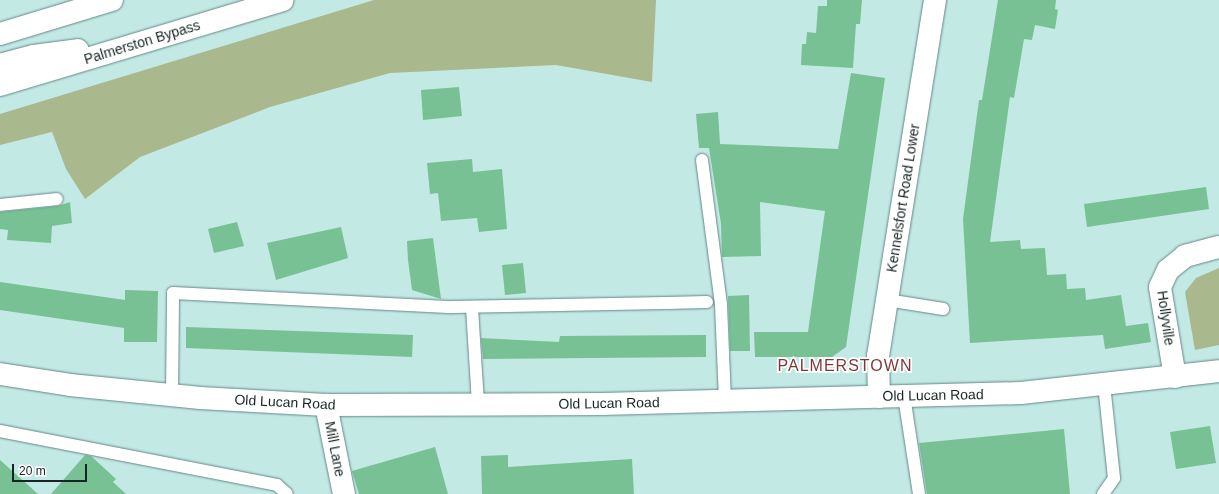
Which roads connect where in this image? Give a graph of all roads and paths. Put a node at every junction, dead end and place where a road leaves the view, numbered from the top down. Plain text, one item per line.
1 (112, 0) edge
2 (283, 0) edge
3 (935, 0) edge
4 (0, 34) edge
5 (137, 43) junction
6 (0, 65) edge
7 (0, 85) edge
8 (702, 160) dead end
9 (57, 199) dead end
10 (0, 205) edge
11 (1219, 247) edge
12 (887, 300) junction
13 (707, 302) dead end
14 (472, 308) junction
15 (943, 309) dead end
16 (1219, 371) edge
17 (0, 374) edge
18 (1175, 377) junction
19 (1104, 384) junction
20 (172, 395) junction
21 (904, 396) junction
22 (878, 397) junction
23 (725, 401) junction
24 (478, 404) junction
25 (326, 405) junction
26 (0, 431) edge
27 (287, 494) edge
28 (344, 494) edge
29 (919, 494) edge
30 (1103, 494) edge

1 - 4 street
2 - 5 street, Palmerston Bypass
3 - 12 street, Kennelsfort Road Lower
5 - 6 street
5 - 7 street, Palmerston Bypass
8 - 23 lane
9 - 10 lane
11 - 18 street, Hollyville
12 - 15 lane
12 - 22 street, Kennelsfort Road Lower
13 - 14 lane
14 - 20 lane
14 - 24 lane
16 - 18 street, Old Lucan Road
17 - 20 street, Old Lucan Road
18 - 19 street, Old Lucan Road
19 - 21 street, Old Lucan Road
19 - 30 lane
20 - 25 street, Old Lucan Road
21 - 22 street, Old Lucan Road
21 - 29 lane
22 - 23 street, Old Lucan Road
23 - 24 street, Old Lucan Road
24 - 25 street, Old Lucan Road
25 - 28 street, Mill Lane
26 - 27 lane

